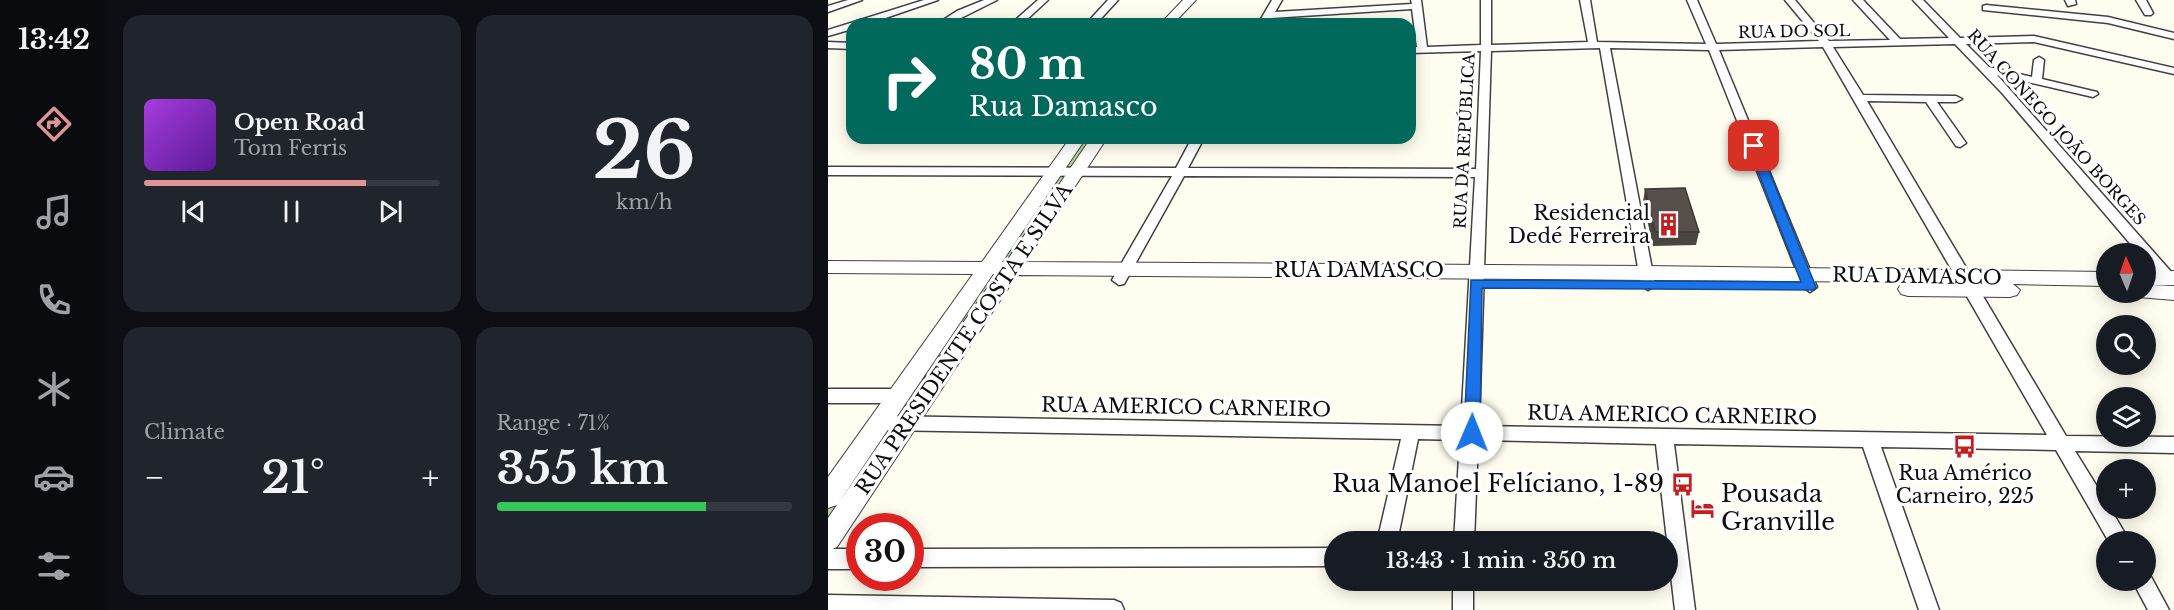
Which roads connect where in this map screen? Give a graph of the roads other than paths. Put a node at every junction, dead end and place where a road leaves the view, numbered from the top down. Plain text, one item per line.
1 (857, 0) edge
2 (933, 0) edge
3 (992, 0) edge
4 (1043, 0) edge
5 (1113, 0) edge
6 (1277, 0) edge
7 (1486, 0) edge
8 (1586, 0) edge
9 (1692, 0) edge
10 (1790, 0) edge
11 (1858, 0) edge
12 (1918, 0) edge
13 (2141, 0) edge
14 (1417, 3) edge
15 (1187, 4) edge
16 (1986, 8) dead end
17 (828, 9) edge
18 (2148, 13) dead end
19 (877, 18) edge
20 (952, 18) edge
21 (1023, 18) edge
22 (1096, 18) edge
23 (1172, 18) edge
24 (1182, 18) edge
25 (1267, 18) edge
26 (1275, 18) edge
27 (846, 28) edge
28 (2043, 28) junction
29 (828, 33) edge
30 (2174, 36) edge
31 (1958, 41) junction
32 (1899, 44) junction
33 (828, 45) edge
34 (1599, 45) junction
35 (1827, 45) junction
36 (846, 46) edge
37 (1487, 46) junction
38 (1713, 47) junction
39 (1416, 50) edge
40 (1422, 50) junction
41 (2039, 60) dead end
42 (1987, 70) junction
43 (2174, 71) edge
44 (2037, 81) junction
45 (2093, 94) dead end
46 (1860, 98) junction
47 (1956, 99) dead end
48 (1930, 100) junction
49 (1960, 143) dead end
50 (1074, 144) edge
51 (1095, 144) edge
52 (1195, 144) edge
53 (828, 171) edge
54 (1180, 171) junction
55 (1054, 173) junction
56 (1076, 173) junction
57 (1481, 173) junction
58 (828, 267) edge
59 (996, 273) junction
60 (1122, 274) junction
61 (1476, 277) junction
62 (1647, 278) junction
63 (828, 279) edge
64 (2096, 279) edge
65 (1807, 280) junction
66 (2156, 281) edge
67 (1966, 283) junction
68 (2172, 283) edge
69 (2156, 288) edge
70 (2096, 291) edge
71 (828, 396) edge
72 (901, 396) junction
73 (882, 423) junction
74 (906, 424) junction
75 (1411, 432) junction
76 (1472, 433) junction
77 (1664, 436) junction
78 (1869, 440) junction
79 (2064, 443) junction
80 (2174, 445) edge
81 (828, 497) edge
82 (1389, 531) edge
83 (1465, 531) edge
84 (2114, 531) edge
85 (828, 539) edge
86 (1324, 557) edge
87 (924, 558) edge
88 (828, 559) edge
89 (846, 559) edge
90 (1463, 591) edge
91 (2148, 591) edge
92 (828, 605) edge
93 (1114, 610) edge
94 (1463, 610) edge
95 (1685, 610) edge
96 (1929, 610) edge
97 (2159, 610) edge

1 - 17 street
2 - 19 street
3 - 20 street
4 - 21 street
5 - 22 street
6 - 25 street
7 - 37 street, RUA DA REPÚBLICA
8 - 34 street
9 - 38 street
10 - 35 street
11 - 32 street
12 - 31 street, RUA CONEGO JOÃO BORGES
13 - 18 street
14 - 26 street
14 - 40 street
15 - 23 street
15 - 24 street
16 - 28 street
27 - 29 street
28 - 30 street
28 - 31 street, RUA DO SOL
28 - 43 street, RUA DO SOL
31 - 32 street, RUA DO SOL
31 - 42 street, RUA CONEGO JOÃO BORGES
32 - 35 street, RUA DO SOL
33 - 36 street
34 - 37 street, RUA DO SOL
34 - 38 street, RUA DO SOL
34 - 62 street
35 - 38 street, RUA DO SOL
35 - 46 street
37 - 40 street, RUA DO SOL
37 - 57 street, RUA DA REPÚBLICA
38 - 65 street
39 - 40 street, RUA DO SOL
41 - 44 street
42 - 44 street
42 - 68 street, RUA CONEGO JOÃO BORGES
44 - 45 street
46 - 48 street
46 - 67 street
47 - 48 street
48 - 49 street
50 - 55 street, RUA PRESIDENTE COSTA E SILVA
51 - 56 street, RUA PRESIDENTE COSTA E SILVA
52 - 54 street
53 - 55 street
54 - 56 street
54 - 57 street
54 - 60 street
55 - 56 street
55 - 59 street, RUA PRESIDENTE COSTA E SILVA
56 - 59 street, RUA PRESIDENTE COSTA E SILVA
57 - 61 street, RUA DA REPÚBLICA
58 - 59 street, RUA DAMASCO
59 - 60 street, RUA DAMASCO
59 - 63 street, RUA DAMASCO
59 - 72 street, RUA PRESIDENTE COSTA E SILVA
59 - 74 street, RUA PRESIDENTE COSTA E SILVA
60 - 61 street, RUA DAMASCO
61 - 62 street, RUA DAMASCO
61 - 76 street, RUA DA REPÚBLICA
62 - 65 street, RUA DAMASCO
64 - 67 street, RUA DAMASCO
65 - 67 street, RUA DAMASCO
66 - 68 street
67 - 70 street, RUA DAMASCO
67 - 79 street
68 - 69 street
71 - 72 street
72 - 73 street, RUA PRESIDENTE COSTA E SILVA
73 - 74 street, RUA AMERICO CARNEIRO
73 - 81 street, RUA PRESIDENTE COSTA E SILVA
74 - 75 street, RUA AMERICO CARNEIRO
74 - 85 street, RUA PRESIDENTE COSTA E SILVA
75 - 76 street, RUA AMERICO CARNEIRO
75 - 82 street
76 - 77 street, RUA AMERICO CARNEIRO
76 - 83 street, RUA DA REPÚBLICA
77 - 78 street, RUA AMERICO CARNEIRO
77 - 95 street
78 - 79 street, RUA AMERICO CARNEIRO
78 - 96 street
79 - 80 street, RUA AMERICO CARNEIRO
79 - 84 street
86 - 87 street
88 - 89 street
90 - 94 street
91 - 97 street
92 - 93 street

